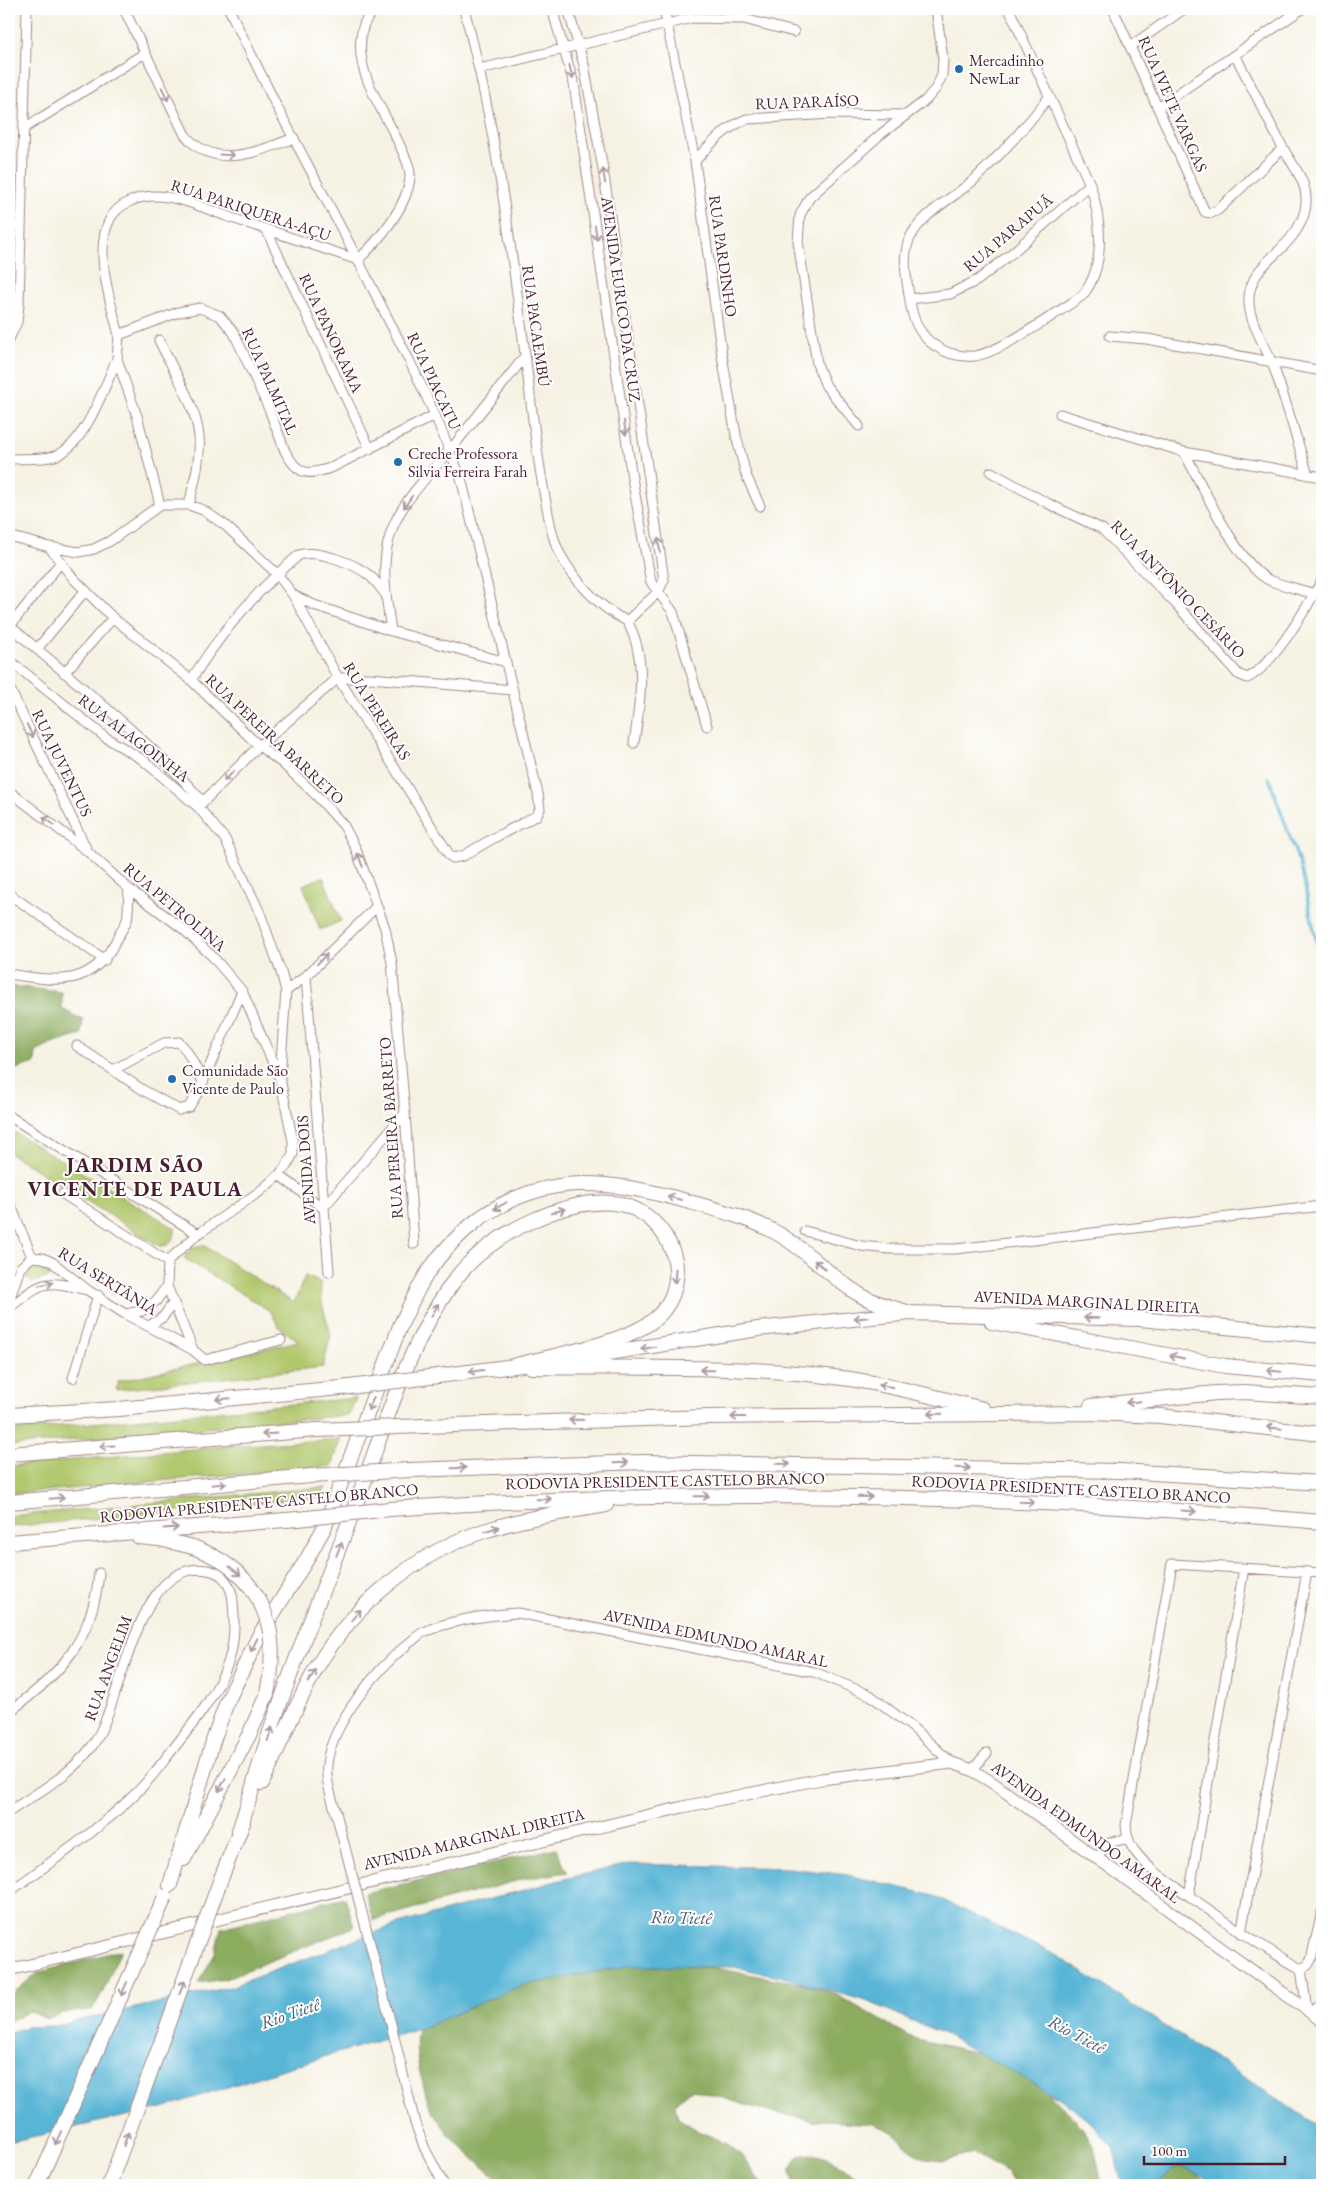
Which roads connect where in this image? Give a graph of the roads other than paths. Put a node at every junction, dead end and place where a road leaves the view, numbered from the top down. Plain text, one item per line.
1 (27, 9) edge
2 (124, 9) edge
3 (229, 9) edge
4 (375, 9) edge
5 (464, 9) edge
6 (552, 9) edge
7 (568, 9) edge
8 (664, 9) edge
9 (936, 9) edge
10 (1009, 9) edge
11 (1113, 9) edge
12 (1184, 9) edge
13 (1302, 9) edge
14 (668, 23) junction
15 (794, 32) dead end
16 (579, 45) junction
17 (1131, 46) junction
18 (565, 48) junction
19 (145, 53) junction
20 (1235, 55) junction
21 (480, 70) junction
22 (1049, 97) junction
23 (1158, 107) junction
24 (905, 114) junction
25 (23, 129) junction
26 (294, 138) junction
27 (1283, 148) junction
28 (695, 161) junction
29 (1090, 184) junction
30 (21, 222) junction
31 (9, 229) edge
32 (266, 230) junction
33 (358, 260) junction
34 (910, 299) junction
35 (626, 320) junction
36 (609, 323) junction
37 (119, 335) junction
38 (1110, 336) dead end
39 (9, 339) edge
40 (159, 340) dead end
41 (525, 356) junction
42 (116, 359) junction
43 (1272, 363) junction
44 (1322, 372) edge
45 (1060, 414) dead end
46 (435, 415) junction
47 (859, 426) dead end
48 (370, 449) junction
49 (450, 450) junction
50 (1184, 452) junction
51 (9, 459) edge
52 (991, 472) dead end
53 (1308, 475) junction
54 (1322, 477) edge
55 (160, 505) junction
56 (189, 505) junction
57 (760, 506) dead end
58 (9, 536) edge
59 (49, 548) junction
60 (61, 562) junction
61 (278, 575) junction
62 (1322, 581) edge
63 (85, 591) junction
64 (658, 592) junction
65 (1314, 594) junction
66 (293, 595) junction
67 (386, 596) junction
68 (113, 618) junction
69 (627, 621) junction
70 (9, 626) edge
71 (391, 631) junction
72 (37, 649) junction
73 (9, 660) edge
74 (506, 662) junction
75 (64, 673) junction
76 (338, 678) junction
77 (191, 680) junction
78 (9, 687) edge
79 (513, 690) junction
80 (707, 726) dead end
81 (634, 743) dead end
82 (259, 746) junction
83 (153, 748) junction
84 (143, 760) junction
85 (9, 791) edge
86 (538, 794) joint
87 (200, 804) junction
88 (87, 851) junction
89 (129, 888) junction
90 (9, 894) edge
91 (377, 906) junction
92 (104, 960) junction
93 (9, 974) edge
94 (306, 976) junction
95 (242, 991) junction
96 (286, 991) junction
97 (76, 1046) dead end
98 (114, 1070) junction
99 (280, 1079) junction
100 (203, 1081) junction
101 (406, 1113) junction
102 (10, 1118) edge
103 (279, 1176) junction
104 (63, 1194) dead end
105 (9, 1201) edge
106 (1322, 1206) edge
107 (324, 1208) junction
108 (805, 1231) dead end
109 (198, 1234) junction
110 (414, 1244) dead end
111 (32, 1257) junction
112 (168, 1262) junction
113 (329, 1272) dead end
114 (167, 1286) junction
115 (89, 1291) junction
116 (98, 1296) junction
117 (9, 1301) edge
118 (173, 1303) junction
119 (9, 1308) edge
120 (910, 1313) junction
121 (125, 1314) junction
122 (952, 1314) junction
123 (149, 1326) junction
124 (1322, 1336) edge
125 (281, 1340) dead end
126 (193, 1350) junction
127 (513, 1366) junction
128 (1322, 1375) edge
129 (73, 1378) dead end
130 (1322, 1397) edge
131 (118, 1409) junction
132 (1009, 1413) junction
133 (9, 1415) edge
134 (9, 1423) edge
135 (1322, 1434) edge
136 (9, 1454) edge
137 (1322, 1483) edge
138 (654, 1497) junction
139 (9, 1502) edge
140 (1322, 1522) edge
141 (70, 1536) junction
142 (9, 1542) edge
143 (1244, 1568) junction
144 (1306, 1572) junction
145 (99, 1573) dead end
146 (1322, 1573) edge
147 (9, 1712) edge
148 (987, 1753) dead end
149 (952, 1763) junction
150 (972, 1770) junction
151 (9, 1812) edge
152 (237, 1837) junction
153 (1128, 1838) junction
154 (1096, 1859) junction
155 (167, 1891) junction
156 (9, 1892) edge
157 (1189, 1896) junction
158 (1322, 1912) edge
159 (1242, 1933) junction
160 (1301, 1969) junction
161 (9, 1970) edge
162 (1322, 2005) edge
163 (1308, 2011) junction
164 (1322, 2021) edge
165 (37, 2185) edge
166 (109, 2185) edge
167 (444, 2185) edge

1 - 25 street
2 - 19 street
3 - 26 street, RUA PIACATU
4 - 33 street
5 - 21 street, RUA PACAEMBÚ
6 - 18 street, AVENIDA EURICO DA CRUZ
7 - 16 street, AVENIDA EURICO DA CRUZ
8 - 14 street, RUA PARDINHO
9 - 24 street
10 - 22 street
11 - 17 street, RUA IVETE VARGAS
12 - 17 street
13 - 20 street
14 - 15 street
14 - 16 street
14 - 28 street, RUA PARDINHO
16 - 18 street
35 -> 16 street, AVENIDA EURICO DA CRUZ
17 - 23 street, RUA IVETE VARGAS
18 - 21 street
18 -> 36 street, AVENIDA EURICO DA CRUZ
19 - 25 street
19 -> 26 street
20 - 23 street
20 - 27 street
21 - 41 street, RUA PACAEMBÚ
22 - 29 street
22 - 34 street
23 - 27 street, RUA IVETE VARGAS
24 - 28 street, RUA PARAÍSO
24 - 47 street
25 - 30 street
26 - 33 street, RUA PIACATU
27 - 43 street
28 - 57 street, RUA PARDINHO
29 - 34 street, RUA PARAPUÃ
29 - 34 street
30 - 31 street
30 - 39 street
32 - 33 street, RUA PARIQUERA-AÇU
32 - 37 street, RUA PARIQUERA-AÇU
32 - 48 street, RUA PANORAMA
33 - 46 street, RUA PIACATU
35 - 36 street
64 -> 35 street, AVENIDA EURICO DA CRUZ
36 -> 64 street, AVENIDA EURICO DA CRUZ
37 - 42 street
37 - 48 street, RUA PALMITAL
38 - 43 street
40 - 56 street
41 - 49 street
41 - 69 street, RUA PACAEMBÚ
42 - 51 street
42 - 55 street
43 - 44 street
43 - 53 street
45 - 50 street
46 - 48 street, RUA PALMITAL
46 - 49 street, RUA PIACATU
49 -> 67 street
49 - 74 street, RUA PIACATU
50 - 53 street
50 - 65 street
52 - 65 street, RUA ANTÔNIO CESÁRIO
53 - 54 street
55 - 56 street
55 - 59 street
56 - 61 street, RUA PEREIRAS
58 - 59 street
59 - 60 street, RUA PEREIRA BARRETO
60 - 63 street, RUA PEREIRA BARRETO
60 - 70 street
61 - 66 street, RUA PEREIRAS
61 - 67 street
61 - 77 street
62 - 65 street
63 - 68 street, RUA PEREIRA BARRETO
63 - 72 street
64 - 69 street
64 - 80 street, AVENIDA EURICO DA CRUZ
66 - 71 street
66 - 76 street, RUA PEREIRAS
67 - 71 street
68 - 75 street
68 - 77 street, RUA PEREIRA BARRETO
69 - 81 street
70 - 72 street
71 - 74 street
72 - 75 street
73 - 84 street, RUA ALAGOINHA
74 - 79 street, RUA PIACATU
75 - 83 street
76 - 79 street
76 - 82 street
76 - 86 street, RUA PEREIRAS
77 - 82 street, RUA PEREIRA BARRETO
78 -> 88 street, RUA JUVENTUS
79 - 86 street, RUA PIACATU
82 -> 87 street
91 -> 82 street, RUA PEREIRA BARRETO
83 - 84 street
83 - 87 street
84 - 87 street, RUA ALAGOINHA
88 -> 85 street, RUA PETROLINA
87 - 96 street, RUA ALAGOINHA
88 - 89 street, RUA PETROLINA
89 - 92 street
89 - 95 street, RUA PETROLINA
90 - 92 street
94 -> 91 street
91 - 101 street, RUA PEREIRA BARRETO
92 - 93 street
94 - 96 street
94 - 107 street, AVENIDA DOIS
95 - 99 street, RUA PETROLINA
95 - 100 street
96 - 99 street, RUA ALAGOINHA
97 - 98 street
98 - 100 street
98 - 100 street
99 - 103 street
101 - 107 street
101 - 110 street, RUA PEREIRA BARRETO
102 - 109 street
103 - 107 street
103 - 109 street
104 - 112 street
105 - 111 street, RUA SERTÂNIA
106 - 108 street
107 - 113 street, AVENIDA DOIS
109 - 112 street
111 - 115 street, RUA SERTÂNIA
111 - 117 street, RUA SERTÂNIA
112 - 114 street
114 - 118 street
114 - 121 street
115 - 116 street, RUA SERTÂNIA
119 -> 115 street
116 - 121 street, RUA SERTÂNIA
116 - 129 street
118 - 123 street
118 - 126 street
120 - 122 highway, AVENIDA MARGINAL DIREITA
120 -> 127 highway
120 -> 155 highway
121 - 123 street, RUA SERTÂNIA
124 -> 122 highway, AVENIDA MARGINAL DIREITA
128 -> 122 highway
123 - 126 street, RUA SERTÂNIA
125 - 126 street, RUA SERTÂNIA
127 -> 131 highway, bridge
132 -> 127 highway
152 -> 127 highway
130 -> 132 highway
131 - 133 highway
131 - 134 highway
135 -> 132 highway
132 -> 136 highway, bridge
139 -> 137 highway, RODOVIA PRESIDENTE CASTELO BRANCO, bridge
138 -> 140 highway, RODOVIA PRESIDENTE CASTELO BRANCO
141 -> 138 highway, RODOVIA PRESIDENTE CASTELO BRANCO, bridge
152 -> 138 highway
141 - 142 highway, RODOVIA PRESIDENTE CASTELO BRANCO
141 -> 155 highway, bridge
143 - 144 street
143 - 153 street
143 - 157 street
144 - 146 street
144 - 159 street
145 - 147 street
148 - 150 street
149 - 150 main road, AVENIDA EDMUNDO AMARAL
149 - 161 main road, AVENIDA MARGINAL DIREITA
149 - 167 street, AVENIDA EDMUNDO AMARAL, bridge
150 - 154 main road, AVENIDA EDMUNDO AMARAL
151 - 156 street, RUA ANGELIM
166 -> 152 highway, bridge
153 - 154 street
153 - 157 street
154 - 163 main road, AVENIDA EDMUNDO AMARAL
155 -> 165 highway, bridge
157 - 159 street
158 - 160 street
159 - 160 street
160 - 163 street
162 - 163 street
163 - 164 main road, AVENIDA EDMUNDO AMARAL

